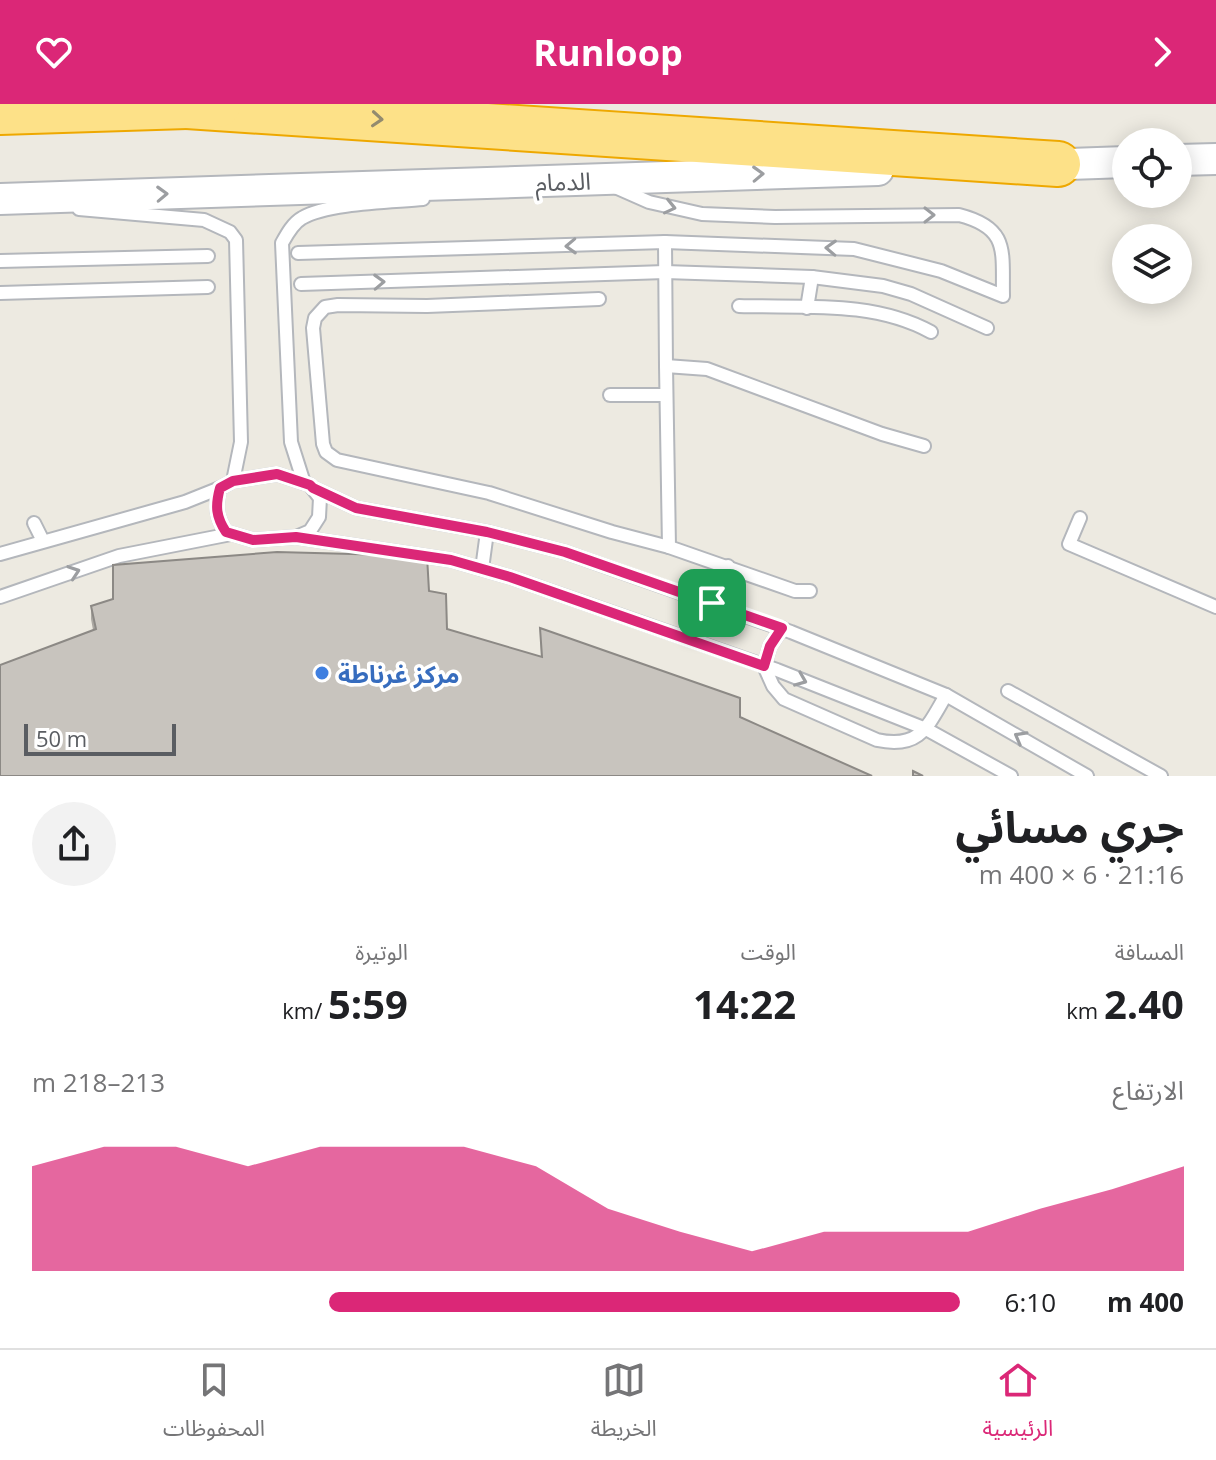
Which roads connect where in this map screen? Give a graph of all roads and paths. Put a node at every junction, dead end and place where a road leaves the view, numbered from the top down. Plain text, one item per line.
1 (267, 104) edge
2 (187, 106) junction
3 (0, 112) edge
4 (1216, 159) edge
5 (1192, 160) edge
6 (1112, 162) edge
7 (1058, 164) junction
8 (597, 179) junction
9 (488, 183) junction
10 (0, 199) edge
11 (665, 242) junction
12 (298, 253) dead end
13 (208, 256) dead end
14 (0, 261) edge
15 (665, 272) junction
16 (812, 277) junction
17 (301, 284) dead end
18 (208, 287) dead end
19 (0, 293) edge
20 (599, 299) dead end
21 (739, 306) dead end
22 (807, 308) junction
23 (987, 328) dead end
24 (931, 332) dead end
25 (666, 366) junction
26 (610, 395) dead end
27 (666, 395) junction
28 (924, 446) dead end
29 (233, 481) junction
30 (309, 485) junction
31 (220, 488) junction
32 (1080, 518) dead end
33 (34, 523) dead end
34 (487, 532) junction
35 (234, 533) junction
36 (296, 537) junction
37 (43, 541) junction
38 (669, 547) junction
39 (0, 554) edge
40 (728, 566) junction
41 (482, 569) junction
42 (810, 591) dead end
43 (0, 597) edge
44 (712, 603) junction
45 (1216, 607) edge
46 (782, 628) junction
47 (764, 666) junction
48 (1008, 691) dead end
49 (946, 695) junction
50 (926, 729) junction
51 (1011, 776) edge
52 (1087, 776) edge
53 (1161, 776) edge

1 - 2 highway
2 - 3 highway
2 -> 7 highway
4 - 5 street
6 - 7 street, الدمام
8 -> 7 street, الدمام
8 - 9 street, الدمام
8 -> 11 lane
10 -> 9 street, الدمام
9 - 30 lane
10 - 29 lane
11 -> 12 lane
11 - 15 lane
13 - 14 lane
15 - 16 lane
17 -> 15 lane
15 - 25 lane
16 - 22 lane
16 - 23 lane
18 - 19 lane
20 - 38 lane
21 - 22 lane
22 - 24 lane
25 - 27 lane
25 - 28 lane
26 - 27 lane
27 - 38 lane
29 - 30 lane
29 - 31 lane
30 - 34 lane
30 - 36 lane
31 - 35 lane
31 - 37 lane
32 - 45 lane
33 - 37 lane
34 - 41 lane
34 - 44 lane
35 - 36 lane
43 -> 35 lane
36 - 41 lane
37 - 39 lane
38 - 40 lane
40 - 42 lane
40 - 44 lane
41 - 47 lane
44 - 46 lane
46 - 47 lane
46 - 49 lane
47 -> 50 lane
47 - 50 lane
48 - 53 lane
49 - 50 lane
52 -> 49 lane
50 - 51 lane

